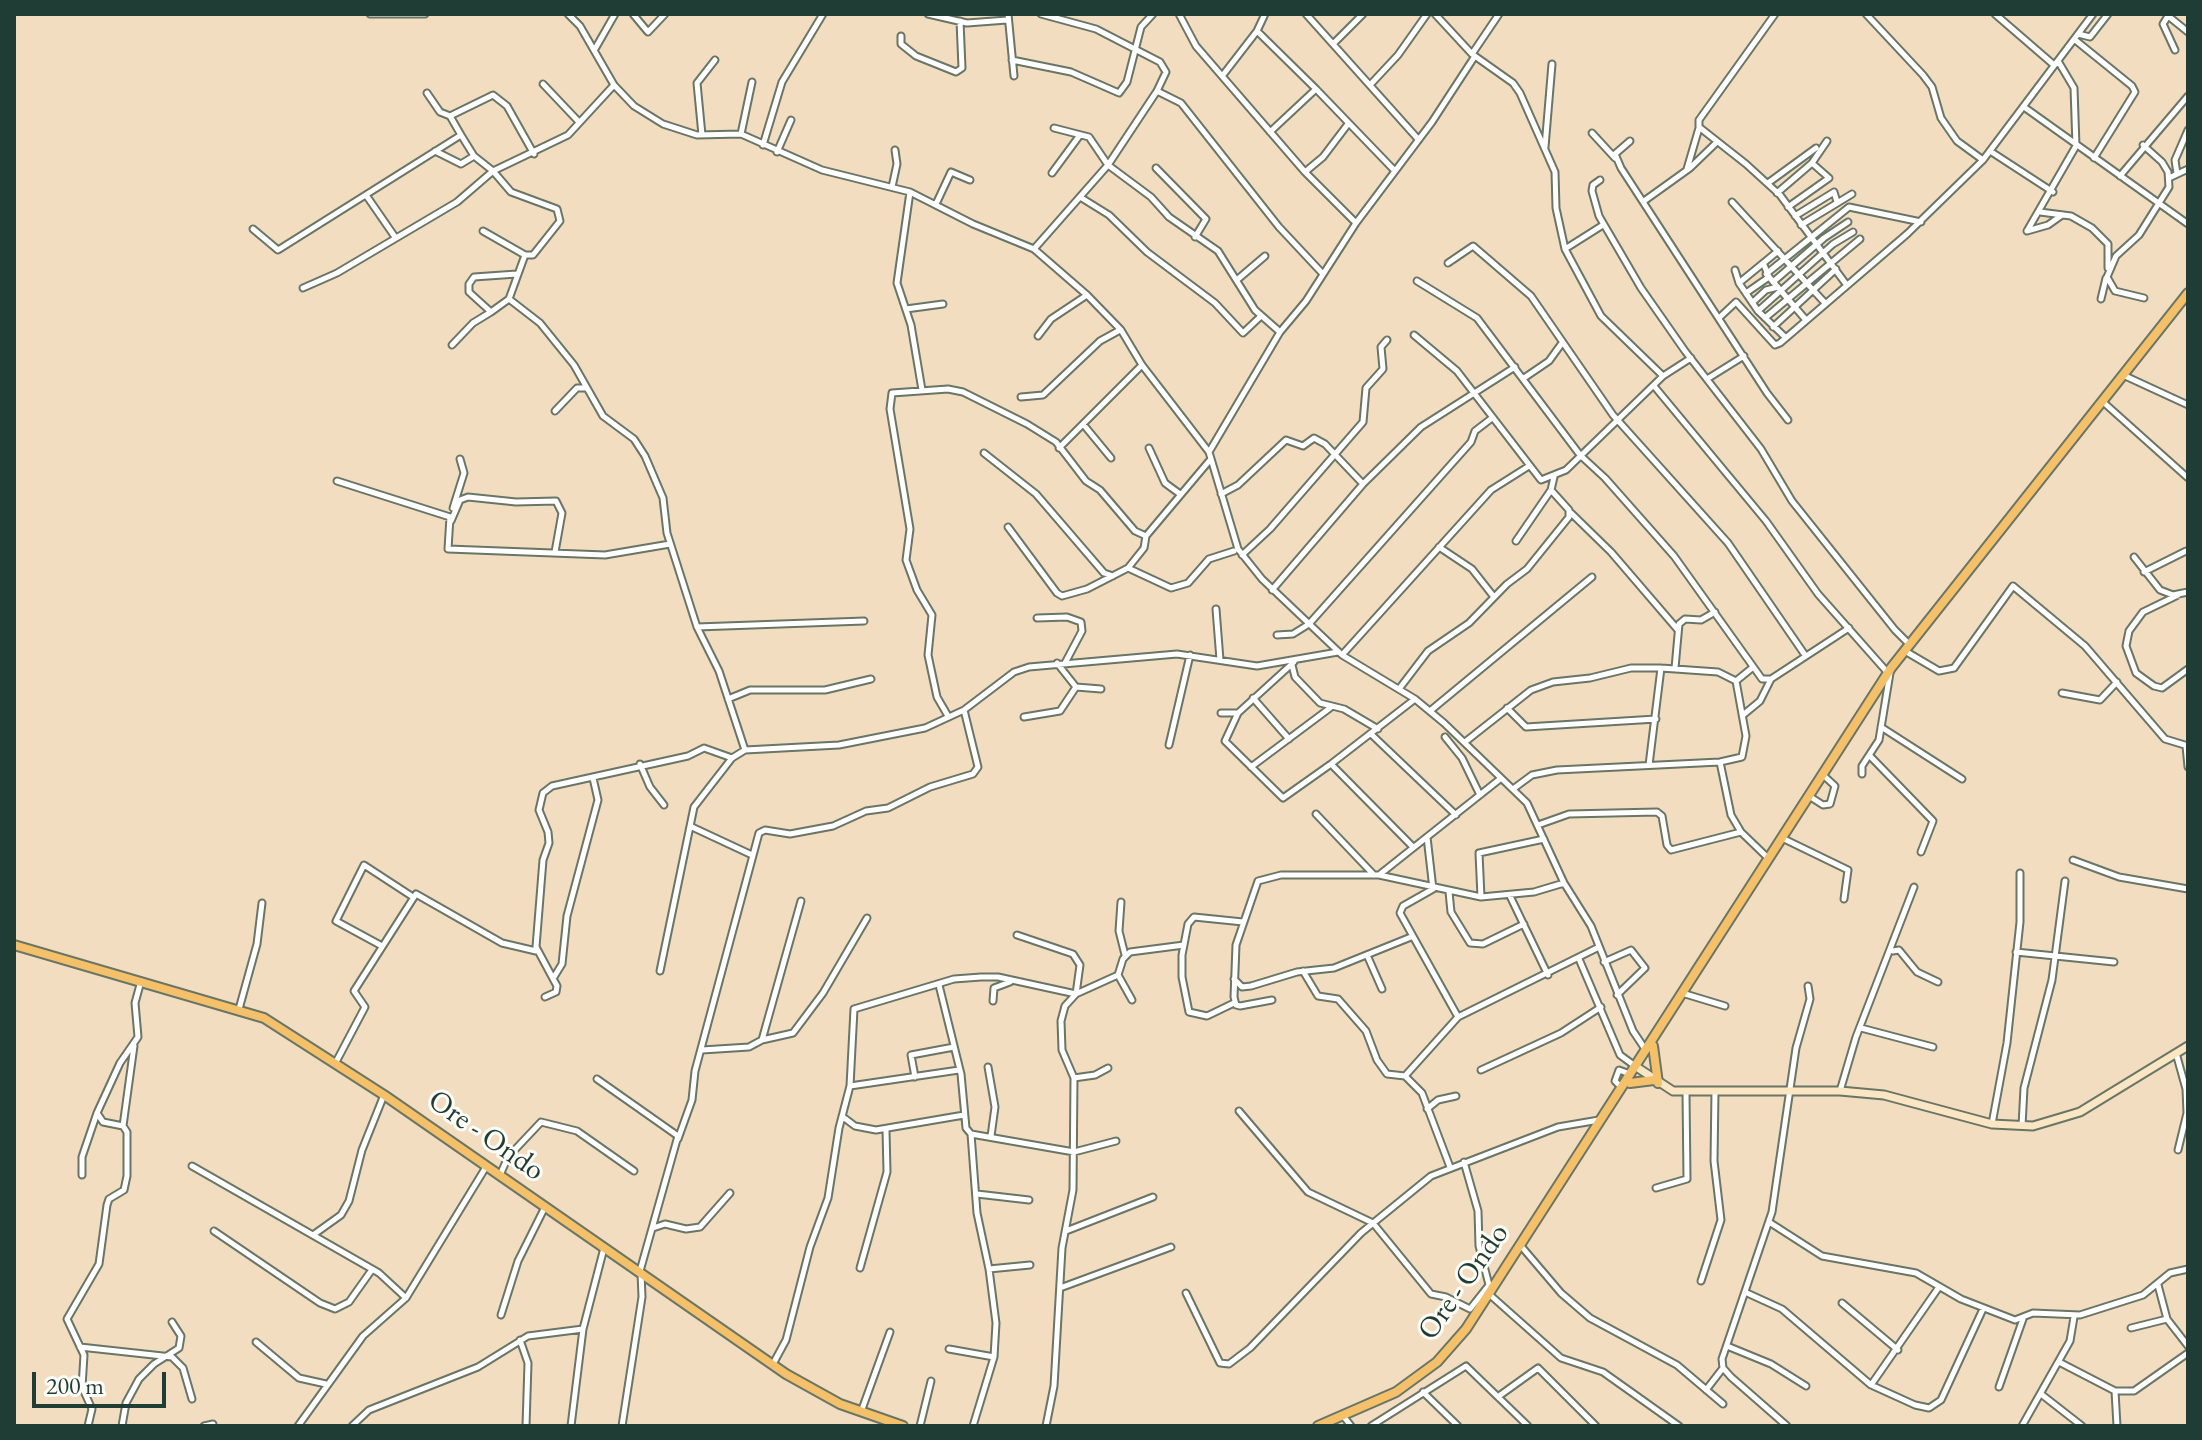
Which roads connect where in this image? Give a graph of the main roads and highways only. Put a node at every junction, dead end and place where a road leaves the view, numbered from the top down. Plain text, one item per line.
1 (2188, 293) edge
2 (14, 945) edge
3 (2188, 1046) edge
4 (1649, 1048) junction
5 (1631, 1076) junction
6 (1656, 1081) junction
7 (903, 1426) edge
8 (1318, 1426) edge

1 - 4 main road, Ore - Ondo
2 - 7 main road, Ore - Ondo
3 - 6 main road
4 - 5 main road, Ore - Ondo
4 - 6 main road
5 - 6 main road
5 - 6 main road
5 - 8 main road, Ore - Ondo

